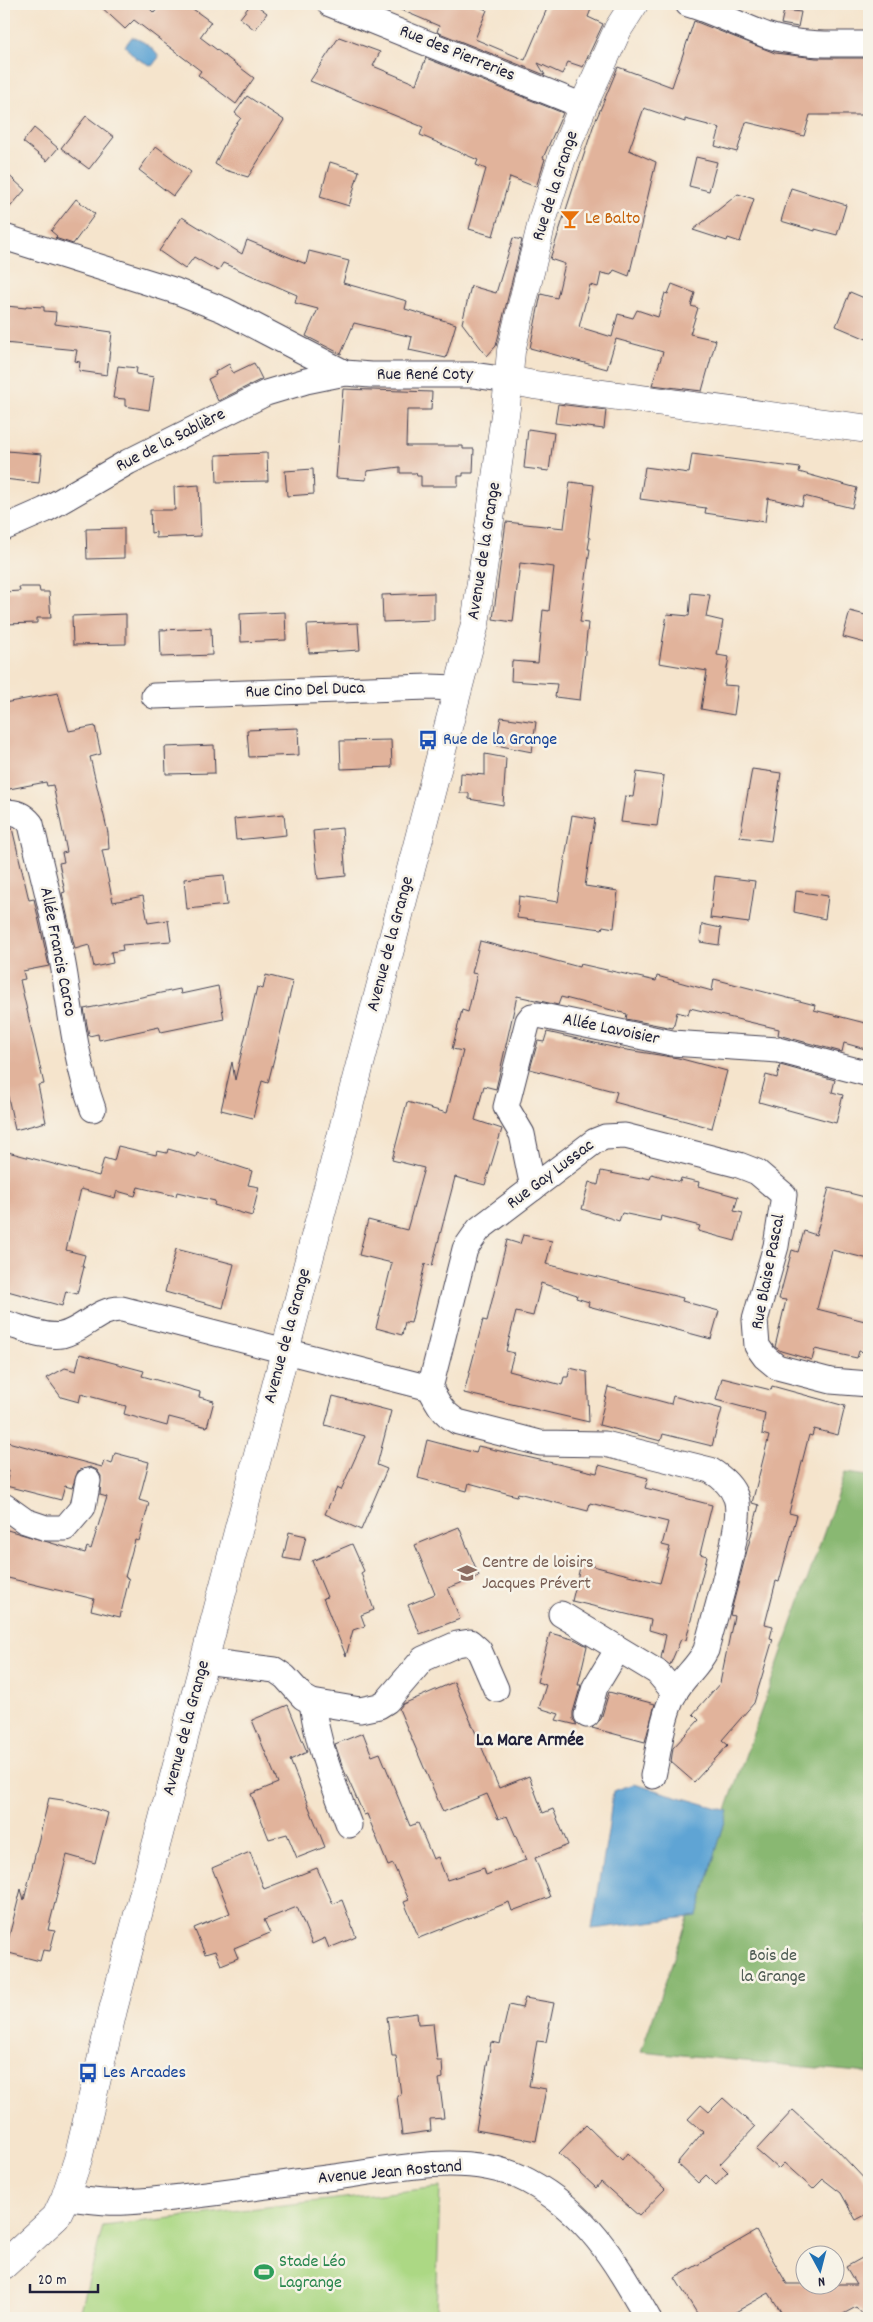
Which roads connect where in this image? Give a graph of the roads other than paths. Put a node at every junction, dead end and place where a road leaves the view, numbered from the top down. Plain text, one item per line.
1 (330, 4) edge
2 (634, 4) edge
3 (688, 4) edge
4 (869, 44) edge
5 (583, 106) junction
6 (4, 237) edge
7 (345, 373) junction
8 (508, 380) junction
9 (869, 429) edge
10 (4, 528) edge
11 (457, 688) junction
12 (154, 696) dead end
13 (4, 812) edge
14 (869, 1074) edge
15 (93, 1109) dead end
16 (533, 1188) junction
17 (784, 1194) joint
18 (4, 1323) edge
19 (284, 1350) junction
20 (869, 1384) edge
21 (430, 1388) junction
22 (88, 1481) dead end
23 (4, 1506) edge
24 (561, 1614) dead end
25 (618, 1649) junction
26 (204, 1661) junction
27 (496, 1689) dead end
28 (675, 1693) junction
29 (312, 1702) junction
30 (587, 1715) dead end
31 (653, 1776) dead end
32 (349, 1825) dead end
33 (65, 2198) junction
34 (4, 2265) edge
35 (648, 2318) edge

1 - 5 street, Rue des Pierreries
2 - 5 street, Rue de la Grange
3 - 4 street
5 - 8 street, Rue de la Grange
6 - 7 street, Rue René Coty
7 - 8 street, Rue René Coty
7 - 10 street, Rue de la Sablière
8 - 9 street, Rue René Coty
8 - 11 street, Avenue de la Grange
11 - 12 street, Rue Cino Del Duca
11 - 19 street, Avenue de la Grange
13 - 15 street, Allée Francis Carco
14 - 16 street, Allée Lavoisier
16 - 17 street, Rue Gay Lussac
16 - 21 street, Rue Gay Lussac
17 - 20 street, Rue Blaise Pascal
18 - 19 street
19 - 21 street
19 - 26 street, Avenue de la Grange
21 - 28 street
22 - 23 street
24 - 25 street
25 - 28 street
25 - 30 street
26 - 29 street
26 - 33 street, Avenue de la Grange
27 - 29 street
28 - 31 street
29 - 32 street
33 - 34 street, Avenue de la Grange
33 - 35 street, Avenue Jean Rostand

